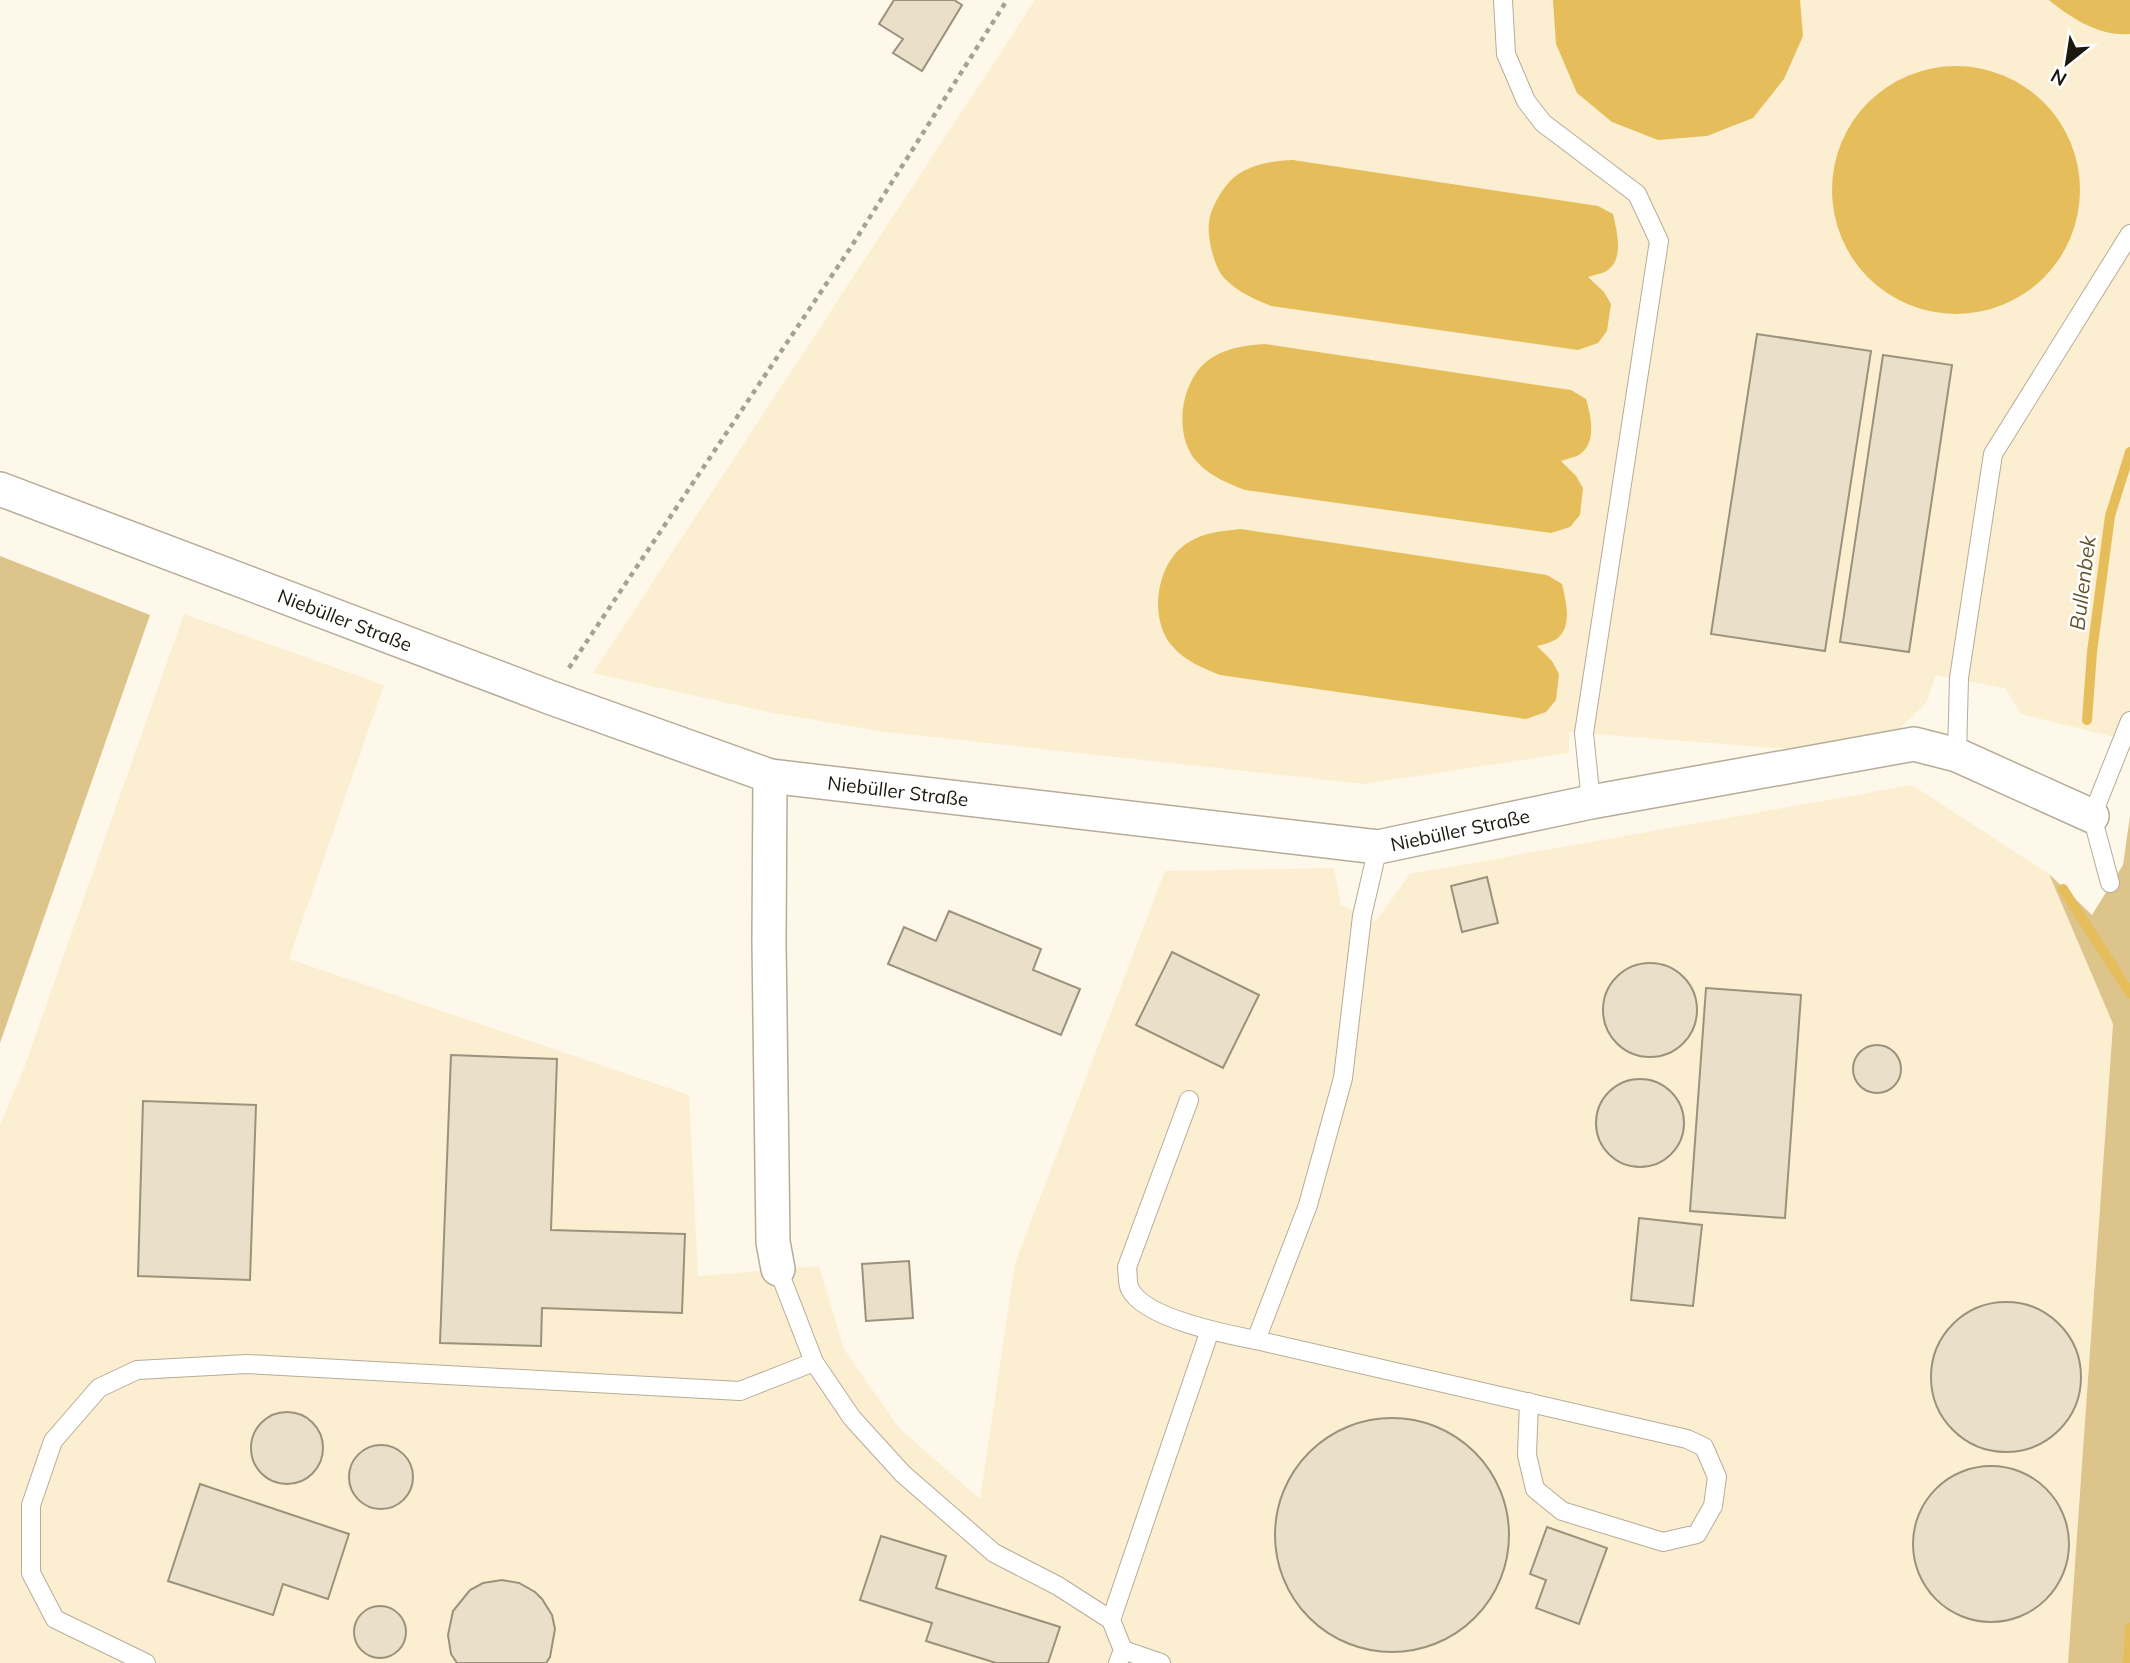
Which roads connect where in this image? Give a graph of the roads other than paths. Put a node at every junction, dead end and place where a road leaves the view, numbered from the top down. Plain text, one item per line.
1 (1503, 0) edge
2 (2130, 234) edge
3 (0, 489) edge
4 (2130, 720) edge
5 (1957, 755) junction
6 (770, 776) junction
7 (1591, 802) junction
8 (2092, 816) junction
9 (1378, 848) junction
10 (2110, 883) dead end
11 (1189, 1100) dead end
12 (778, 1269) joint
13 (1210, 1330) junction
14 (1256, 1340) junction
15 (814, 1362) junction
16 (1529, 1402) junction
17 (1111, 1620) junction
18 (1121, 1657) edge
19 (146, 1663) edge
20 (1161, 1663) edge

1 - 7 lane
2 - 5 lane
3 - 6 street, Niebüller Straße
4 - 8 lane
5 - 7 street, Niebüller Straße
5 - 8 street, Niebüller Straße
6 - 9 street, Niebüller Straße
6 - 12 street
7 - 9 street, Niebüller Straße
8 - 10 lane
9 - 14 lane
11 - 13 lane
12 - 15 lane
13 - 14 lane
13 - 17 lane
14 - 16 lane
15 - 17 lane
15 - 19 lane
16 - 16 lane
17 - 18 lane
18 - 20 lane

